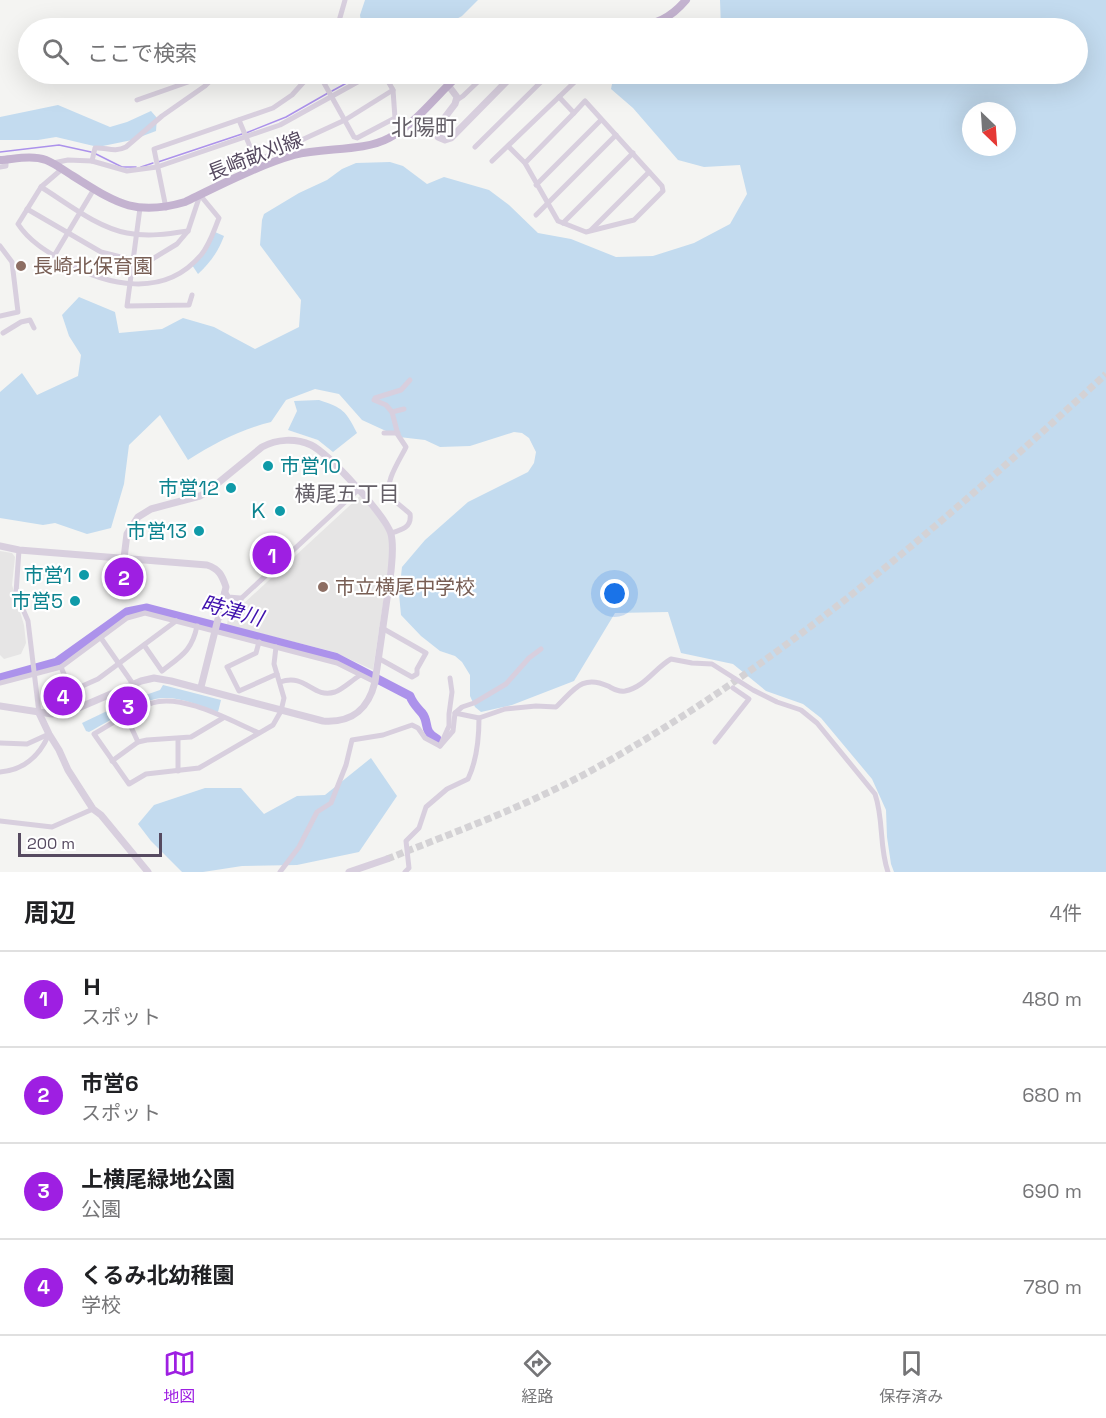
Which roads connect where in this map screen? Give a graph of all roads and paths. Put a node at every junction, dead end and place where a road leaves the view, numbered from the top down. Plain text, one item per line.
1 (345, 0) edge
2 (686, 0) edge
3 (340, 18) edge
4 (666, 18) edge
5 (183, 84) edge
6 (207, 84) edge
7 (301, 84) edge
8 (324, 84) edge
9 (351, 84) edge
10 (390, 84) edge
11 (476, 84) edge
12 (504, 84) edge
13 (539, 84) edge
14 (573, 84) edge
15 (447, 85) joint
16 (393, 90) junction
17 (330, 94) junction
18 (559, 97) junction
19 (137, 100) dead end
20 (457, 100) junction
21 (574, 112) junction
22 (239, 120) junction
23 (345, 120) junction
24 (601, 120) junction
25 (245, 135) junction
26 (615, 135) junction
27 (508, 146) junction
28 (475, 147) dead end
29 (633, 153) junction
30 (93, 156) junction
31 (492, 161) dead end
32 (1, 163) edge
33 (50, 163) junction
34 (525, 163) junction
35 (156, 164) junction
36 (62, 169) junction
37 (649, 172) junction
38 (536, 184) junction
39 (40, 187) junction
40 (94, 189) junction
41 (200, 195) junction
42 (547, 205) junction
43 (140, 208) junction
44 (166, 208) junction
45 (27, 209) junction
46 (80, 211) junction
47 (536, 215) dead end
48 (562, 223) junction
49 (188, 231) junction
50 (590, 231) junction
51 (68, 233) junction
52 (137, 235) junction
53 (0, 246) edge
54 (54, 256) junction
55 (134, 260) junction
56 (130, 283) junction
57 (192, 295) dead end
58 (18, 312) junction
59 (0, 316) edge
60 (21, 322) junction
61 (34, 328) dead end
62 (3, 333) dead end
63 (410, 380) dead end
64 (404, 409) dead end
65 (392, 412) junction
66 (384, 433) dead end
67 (398, 434) junction
68 (358, 490) junction
69 (391, 533) junction
70 (0, 546) edge
71 (19, 550) junction
72 (124, 558) junction
73 (225, 593) junction
74 (240, 599) junction
75 (219, 619) junction
76 (176, 621) junction
77 (197, 626) junction
78 (382, 628) junction
79 (216, 632) junction
80 (101, 638) junction
81 (259, 642) junction
82 (144, 645) junction
83 (276, 647) junction
84 (541, 649) dead end
85 (378, 658) junction
86 (120, 663) junction
87 (61, 667) junction
88 (33, 674) junction
89 (277, 674) junction
90 (359, 675) junction
91 (450, 678) dead end
92 (280, 682) junction
93 (375, 682) junction
94 (0, 683) edge
95 (133, 684) junction
96 (201, 687) junction
97 (733, 688) dead end
98 (0, 706) edge
99 (281, 711) junction
100 (39, 712) junction
101 (455, 713) junction
102 (126, 716) junction
103 (223, 718) junction
104 (479, 718) junction
105 (259, 733) junction
106 (49, 734) junction
107 (178, 739) junction
108 (138, 742) junction
109 (715, 742) dead end
110 (0, 743) edge
111 (440, 746) junction
112 (112, 761) junction
113 (178, 771) junction
114 (0, 772) edge
115 (93, 809) junction
116 (0, 821) edge
117 (387, 859) tunnel mouth
118 (148, 872) edge
119 (280, 872) edge
120 (350, 872) edge
121 (405, 872) edge
122 (888, 872) edge

1 - 3 street
2 - 4 main road
5 - 19 street
6 - 30 street
7 - 22 street
8 - 17 street
9 - 17 street
10 - 16 street
11 - 20 street
12 - 20 street
13 - 28 street
14 - 18 street
15 - 20 street
15 - 41 main road, 長崎畝刈線
16 - 23 street
16 - 23 street
17 - 23 street
17 - 25 street
18 - 21 street
18 - 27 street
21 - 24 street
21 - 34 street
22 - 25 street
22 - 35 street
23 - 25 street
24 - 26 street
24 - 38 street
25 - 35 street
26 - 29 street
26 - 42 street
27 - 31 street
27 - 34 street
29 - 37 street
29 - 48 street
30 - 33 street
30 - 35 street
32 - 33 main road
33 - 36 main road, 長崎畝刈線
34 - 38 street
35 - 44 street
36 - 39 street
36 - 40 main road, 長崎畝刈線
37 - 50 street
37 - 50 street
38 - 42 street
39 - 45 street
39 - 46 street
40 - 43 main road, 長崎畝刈線
40 - 46 street
41 - 44 main road, 長崎畝刈線
41 - 49 street
41 - 56 street
42 - 47 street
42 - 48 street
43 - 44 main road, 長崎畝刈線
43 - 52 street
45 - 51 street
45 - 54 street
46 - 51 street
46 - 52 street
48 - 50 street
49 - 52 street
49 - 55 street
51 - 54 street
51 - 55 street
52 - 55 street
53 - 58 street
54 - 56 street
55 - 56 street
56 - 57 street
58 - 59 street
58 - 60 street
60 - 61 street
60 - 62 street
63 - 65 street
64 - 65 street
65 - 67 street
66 - 67 street
67 - 69 street
68 - 69 street
68 - 72 street
68 - 74 street
69 - 78 street
70 - 71 street
71 - 72 street
71 - 88 street
72 - 73 street
73 - 74 street
73 - 75 street
74 - 75 street
75 - 79 street
76 - 77 street
76 - 80 street
76 - 82 street
77 - 79 street
77 - 82 street
78 - 85 street
78 - 85 street
79 - 81 street
79 - 96 street
80 - 86 street
80 - 87 street
81 - 83 street
81 - 89 street
82 - 86 street
83 - 89 street
83 - 90 street
84 - 101 street
85 - 93 street
86 - 87 street
86 - 95 street
87 - 88 street
88 - 94 street
88 - 100 street
89 - 92 street
90 - 92 street
90 - 93 street
91 - 111 street
92 - 99 street
93 - 99 street
95 - 96 street
95 - 100 street
96 - 99 street
97 - 109 street
98 - 100 street
99 - 105 street
100 - 106 street
101 - 104 street
101 - 111 street
102 - 103 street
102 - 108 street
102 - 112 street
103 - 105 street
103 - 107 street
104 - 121 street
104 - 122 street
105 - 113 street
106 - 110 street
106 - 114 street
106 - 115 street
107 - 108 street
107 - 113 street
108 - 112 street
111 - 119 street
112 - 113 street
115 - 116 street
115 - 118 street
117 - 120 street

